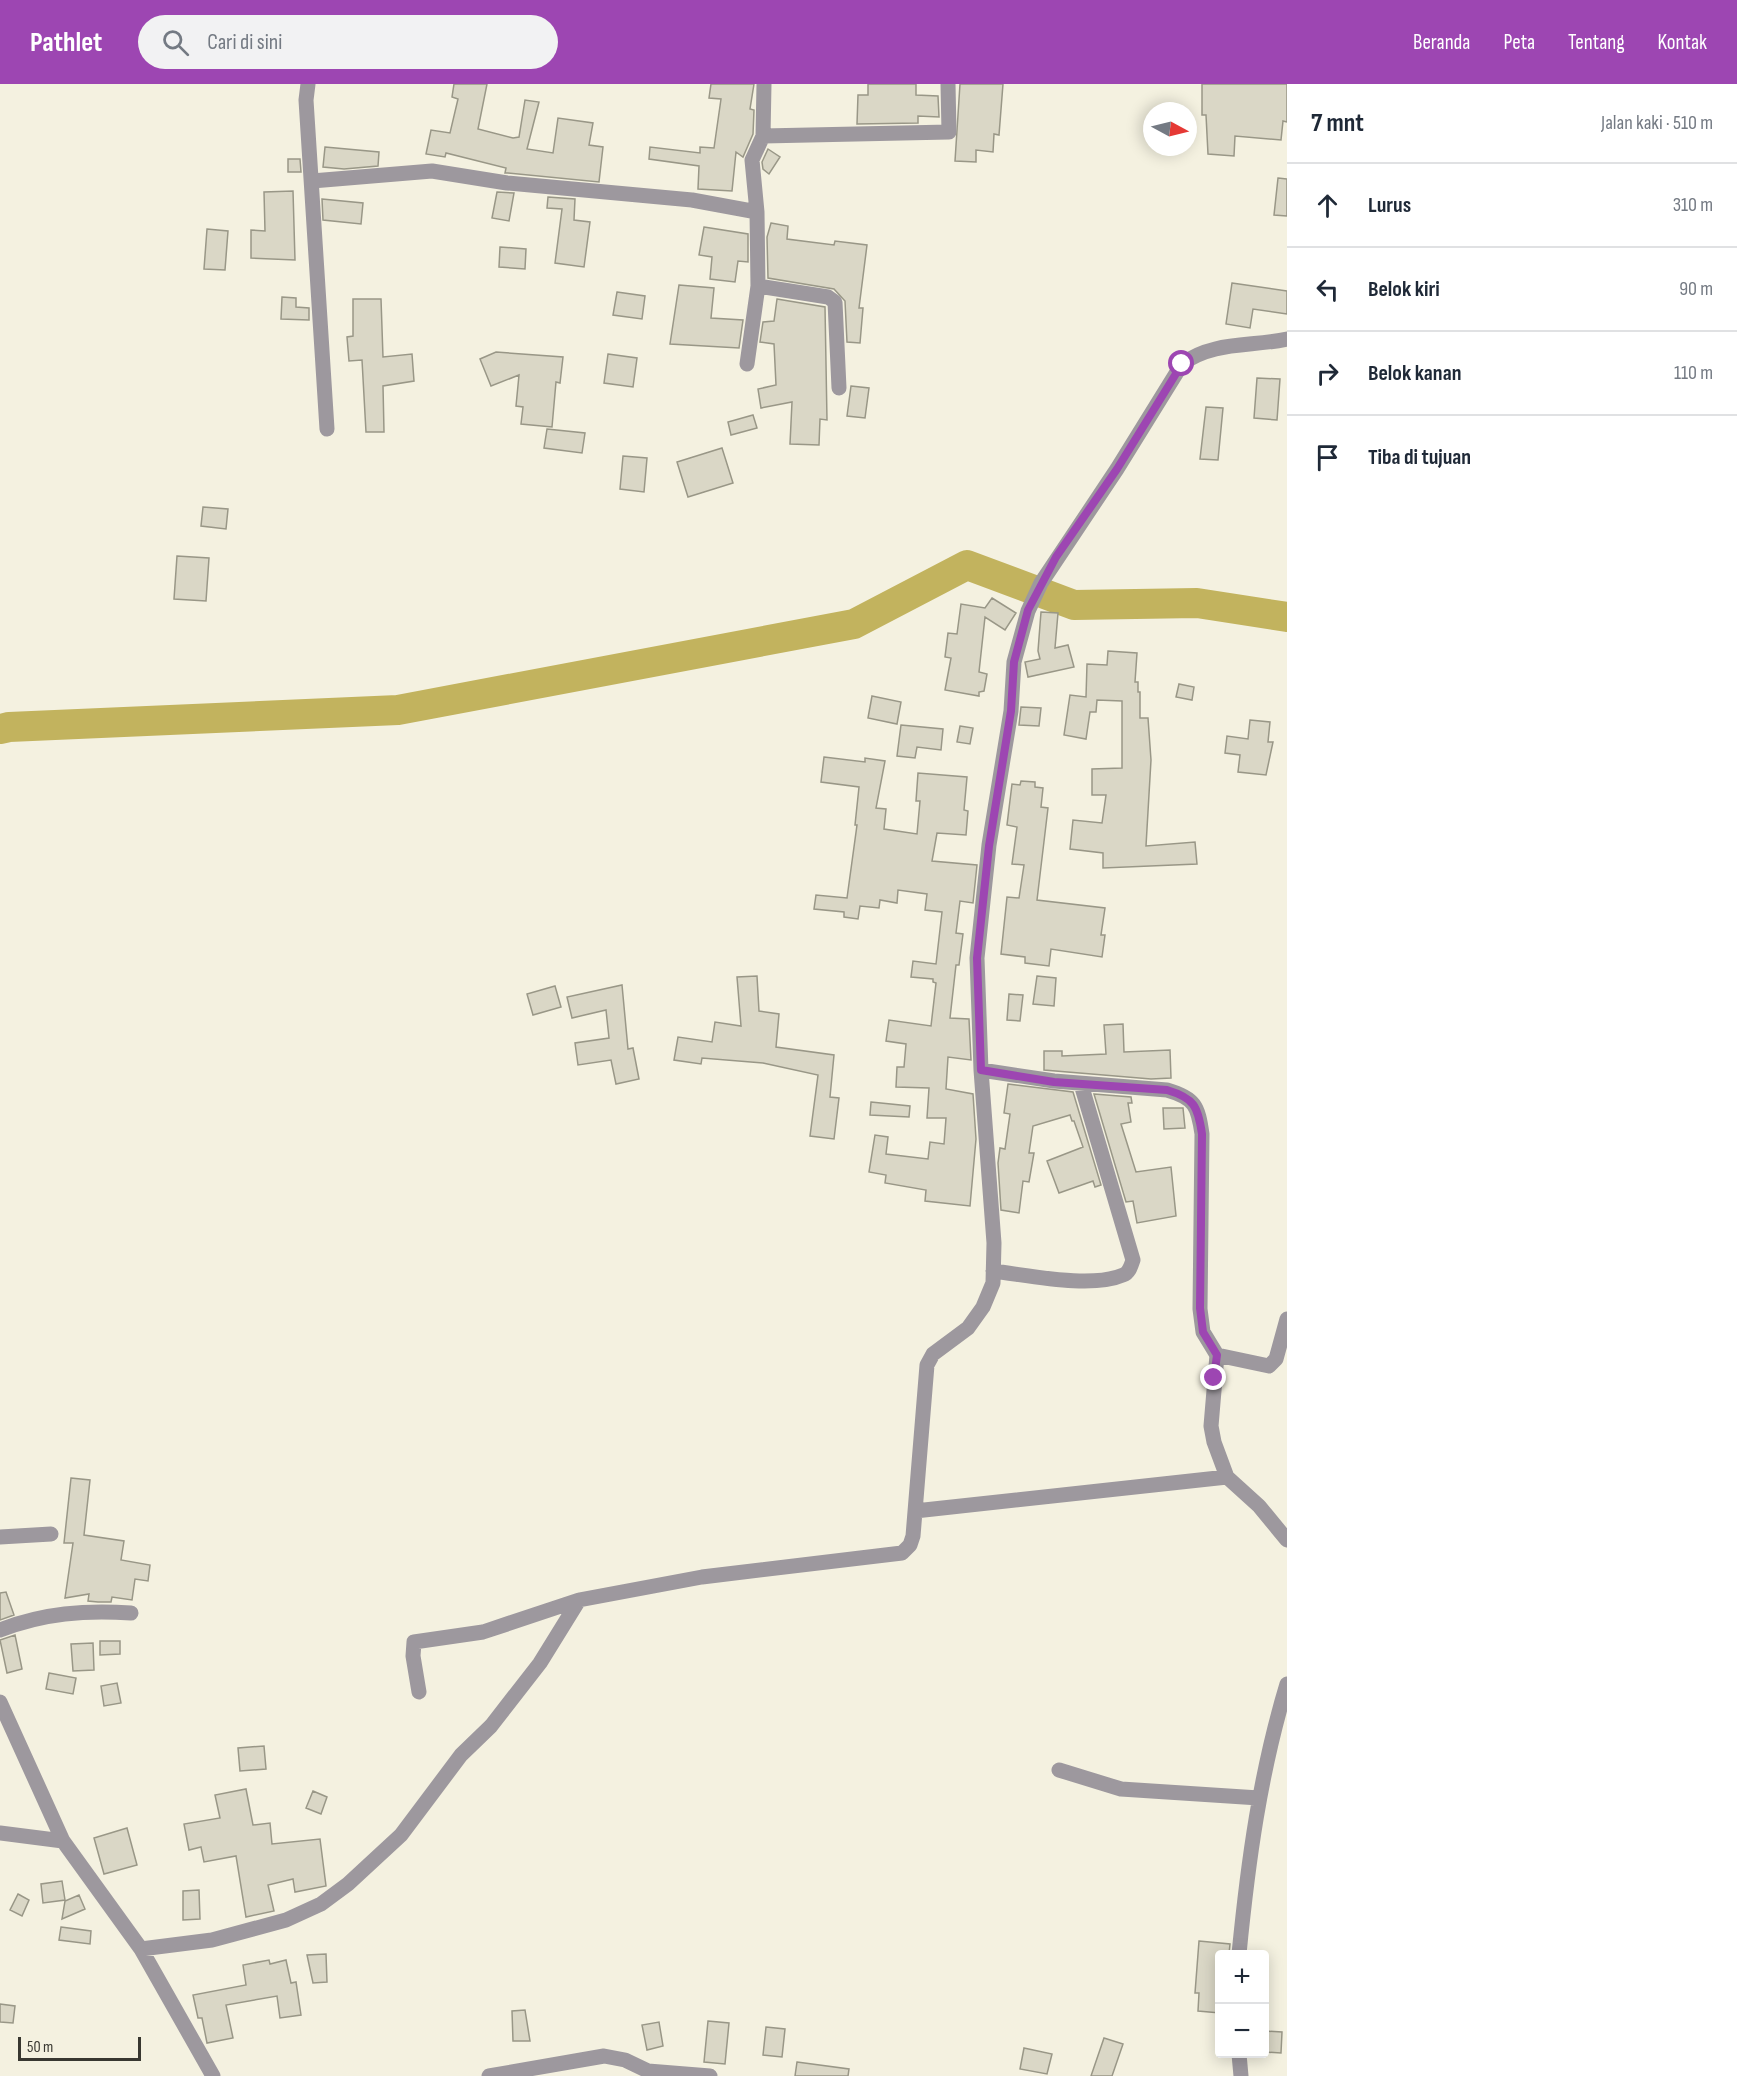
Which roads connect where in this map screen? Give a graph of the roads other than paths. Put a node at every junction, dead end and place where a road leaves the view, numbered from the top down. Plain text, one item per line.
1 (308, 84) edge
2 (764, 84) edge
3 (948, 84) edge
4 (763, 136) junction
5 (312, 181) junction
6 (757, 212) junction
7 (758, 286) junction
8 (1287, 339) edge
9 (747, 364) dead end
10 (839, 388) dead end
11 (327, 429) dead end
12 (981, 1070) junction
13 (1081, 1084) junction
14 (993, 1271) junction
15 (1287, 1319) edge
16 (1217, 1355) junction
17 (1227, 1477) junction
18 (915, 1510) junction
19 (51, 1534) dead end
20 (0, 1537) edge
21 (1287, 1540) edge
22 (579, 1600) junction
23 (131, 1613) dead end
24 (0, 1630) edge
25 (1287, 1684) edge
26 (419, 1692) dead end
27 (1, 1705) edge
28 (1059, 1770) dead end
29 (1259, 1798) junction
30 (0, 1833) edge
31 (63, 1841) junction
32 (141, 1949) junction
33 (1239, 1950) edge
34 (1239, 2058) edge
35 (213, 2076) edge
36 (495, 2076) edge
37 (710, 2076) edge
38 (1241, 2076) edge

1 - 5 street
2 - 4 street
3 - 4 street
4 - 6 street
5 - 6 street
5 - 11 street
6 - 7 street
7 - 9 street
7 - 10 street
8 - 12 street
12 - 13 street
12 - 14 street
13 - 14 street
13 - 16 street
14 - 18 street
15 - 16 street
16 - 17 street
17 - 18 street
17 - 21 street
18 - 22 street
19 - 20 street
22 - 26 street
22 - 32 street
23 - 24 street
25 - 29 street
27 - 31 street
28 - 29 street
29 - 33 street
30 - 31 street
31 - 32 street
32 - 35 street
34 - 38 street
36 - 37 street

